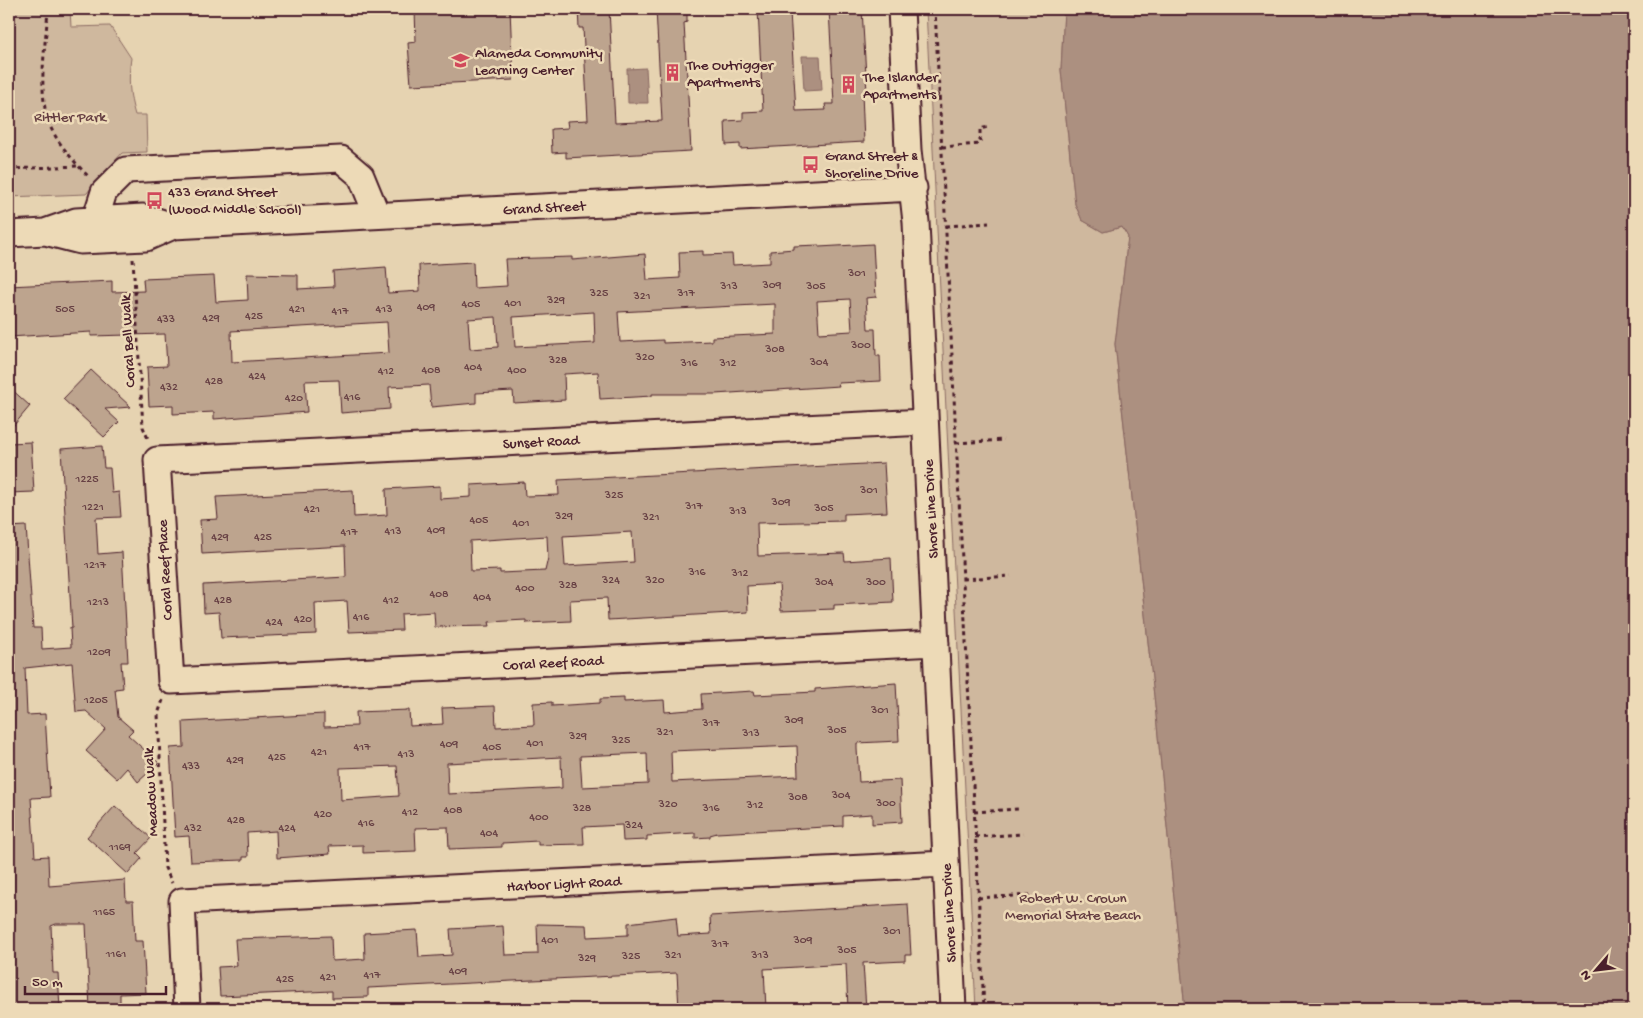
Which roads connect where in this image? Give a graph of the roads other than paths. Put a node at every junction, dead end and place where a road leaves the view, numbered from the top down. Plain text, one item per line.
1 (901, 9) edge
2 (914, 188) junction
3 (377, 215) junction
4 (95, 220) junction
5 (173, 226) junction
6 (45, 232) junction
7 (9, 234) edge
8 (926, 422) junction
9 (157, 460) joint
10 (936, 643) junction
11 (170, 681) joint
12 (946, 864) junction
13 (187, 1009) edge
14 (953, 1009) edge

1 - 2 street, Shore Line Drive
2 - 3 street, Grand Street
2 - 8 street, Shore Line Drive
3 - 4 street
3 - 5 street, Grand Street
4 - 5 street, Grand Street
4 - 6 street, Grand Street
5 - 6 street, Grand Street
6 - 7 street, Grand Street
8 - 9 street, Sunset Road
8 - 10 street, Shore Line Drive
9 - 11 street, Coral Reef Place
10 - 11 street, Coral Reef Road
10 - 12 street, Shore Line Drive
12 - 13 street, Harbor Light Road
12 - 14 street, Shore Line Drive

